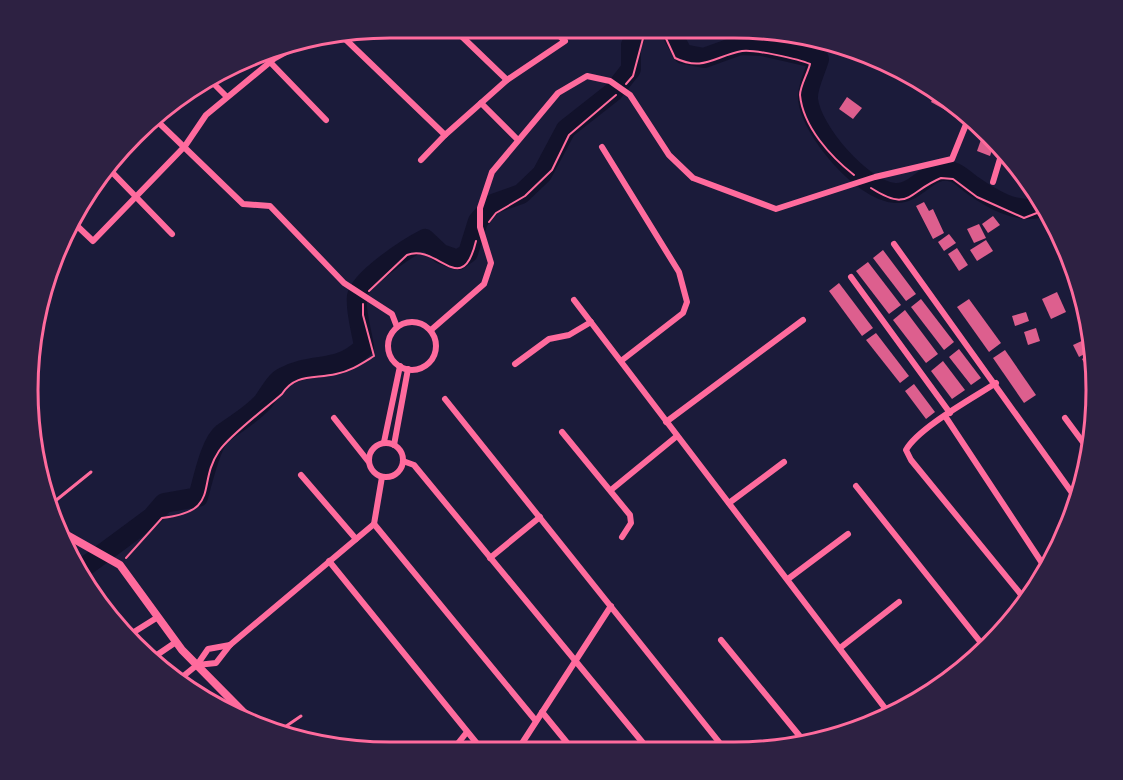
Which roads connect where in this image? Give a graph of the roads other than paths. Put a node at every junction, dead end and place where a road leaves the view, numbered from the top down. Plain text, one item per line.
1 (463, 38) edge
2 (562, 38) edge
3 (347, 41) edge
4 (283, 54) edge
5 (273, 60) junction
6 (507, 80) junction
7 (215, 85) edge
8 (227, 97) junction
9 (481, 103) junction
10 (326, 120) dead end
11 (160, 123) edge
12 (966, 126) edge
13 (445, 135) junction
14 (518, 140) junction
15 (185, 146) junction
16 (602, 147) dead end
17 (421, 160) dead end
18 (1000, 160) edge
19 (113, 172) edge
20 (993, 182) dead end
21 (137, 196) junction
22 (78, 227) edge
23 (172, 234) dead end
24 (894, 244) dead end
25 (851, 277) dead end
26 (574, 300) dead end
27 (803, 320) dead end
28 (591, 322) junction
29 (397, 327) junction
30 (431, 330) junction
31 (621, 362) junction
32 (515, 364) dead end
33 (400, 366) junction
34 (408, 369) junction
35 (996, 383) junction
36 (445, 399) dead end
37 (948, 415) junction
38 (334, 418) dead end
39 (1065, 418) dead end
40 (666, 422) junction
41 (562, 432) dead end
42 (677, 436) junction
43 (1081, 440) edge
44 (384, 442) junction
45 (394, 445) junction
46 (368, 461) junction
47 (403, 461) junction
48 (784, 462) dead end
49 (91, 472) dead end
50 (301, 475) dead end
51 (382, 477) junction
52 (856, 486) dead end
53 (611, 490) junction
54 (1070, 490) edge
55 (56, 501) edge
56 (729, 503) junction
57 (540, 517) junction
58 (374, 524) junction
59 (848, 534) dead end
60 (70, 537) edge
61 (622, 537) dead end
62 (356, 539) junction
63 (490, 558) junction
64 (329, 561) junction
65 (1041, 561) edge
66 (788, 579) junction
67 (1021, 594) edge
68 (899, 602) dead end
69 (611, 606) junction
70 (158, 617) junction
71 (134, 632) edge
72 (722, 640) dead end
73 (980, 641) edge
74 (176, 642) junction
75 (230, 645) junction
76 (840, 648) junction
77 (158, 655) edge
78 (575, 661) junction
79 (197, 665) junction
80 (184, 676) edge
81 (885, 708) edge
82 (240, 709) edge
83 (542, 712) junction
84 (301, 716) dead end
85 (537, 721) junction
86 (286, 726) edge
87 (466, 732) junction
88 (800, 736) edge
89 (458, 742) edge
90 (474, 742) edge
91 (523, 742) edge
92 (566, 742) edge
93 (642, 742) edge
94 (719, 742) edge

1 - 6 street
2 - 6 street
3 - 13 street
4 - 5 street
5 - 8 street
5 - 10 street
6 - 9 street
7 - 8 street
8 - 15 street
9 - 13 street
9 - 14 street
11 - 15 street
12 - 14 street
13 - 17 street
14 - 30 street
15 - 21 street
15 - 29 street
16 - 31 street
18 - 20 street
19 - 21 street
21 - 22 street
21 - 23 street
24 - 35 street
25 - 37 street
26 - 28 street
27 - 40 street
28 - 31 street
28 - 32 street
29 - 30 street
29 - 33 street
30 - 34 street
31 - 40 street
33 - 34 street
33 - 44 street
34 - 45 street
35 - 37 street
35 - 54 street
36 - 57 street
37 - 65 street
37 - 67 street
38 - 46 street
39 - 43 street
40 - 42 street
41 - 53 street
42 - 53 street
42 - 56 street
44 - 45 street
44 - 46 street
45 - 47 street
46 - 51 street
47 - 51 street
47 - 63 street
48 - 56 street
49 - 55 lane
50 - 62 street
51 - 58 street
52 - 73 street
53 - 61 street
56 - 66 street
57 - 63 street
57 - 69 street
58 - 62 street
58 - 85 street
59 - 66 street
60 - 70 street
62 - 64 street
63 - 78 street
64 - 75 street
64 - 87 street
66 - 76 street
68 - 76 street
69 - 78 street
69 - 94 street
70 - 71 street
70 - 74 street
72 - 88 street
74 - 77 street
74 - 79 street
75 - 79 street
75 - 79 street
76 - 81 street
78 - 83 street
78 - 93 street
79 - 80 street
79 - 82 street
83 - 85 street
83 - 92 street
84 - 86 lane
85 - 91 street
87 - 89 street
87 - 90 street

